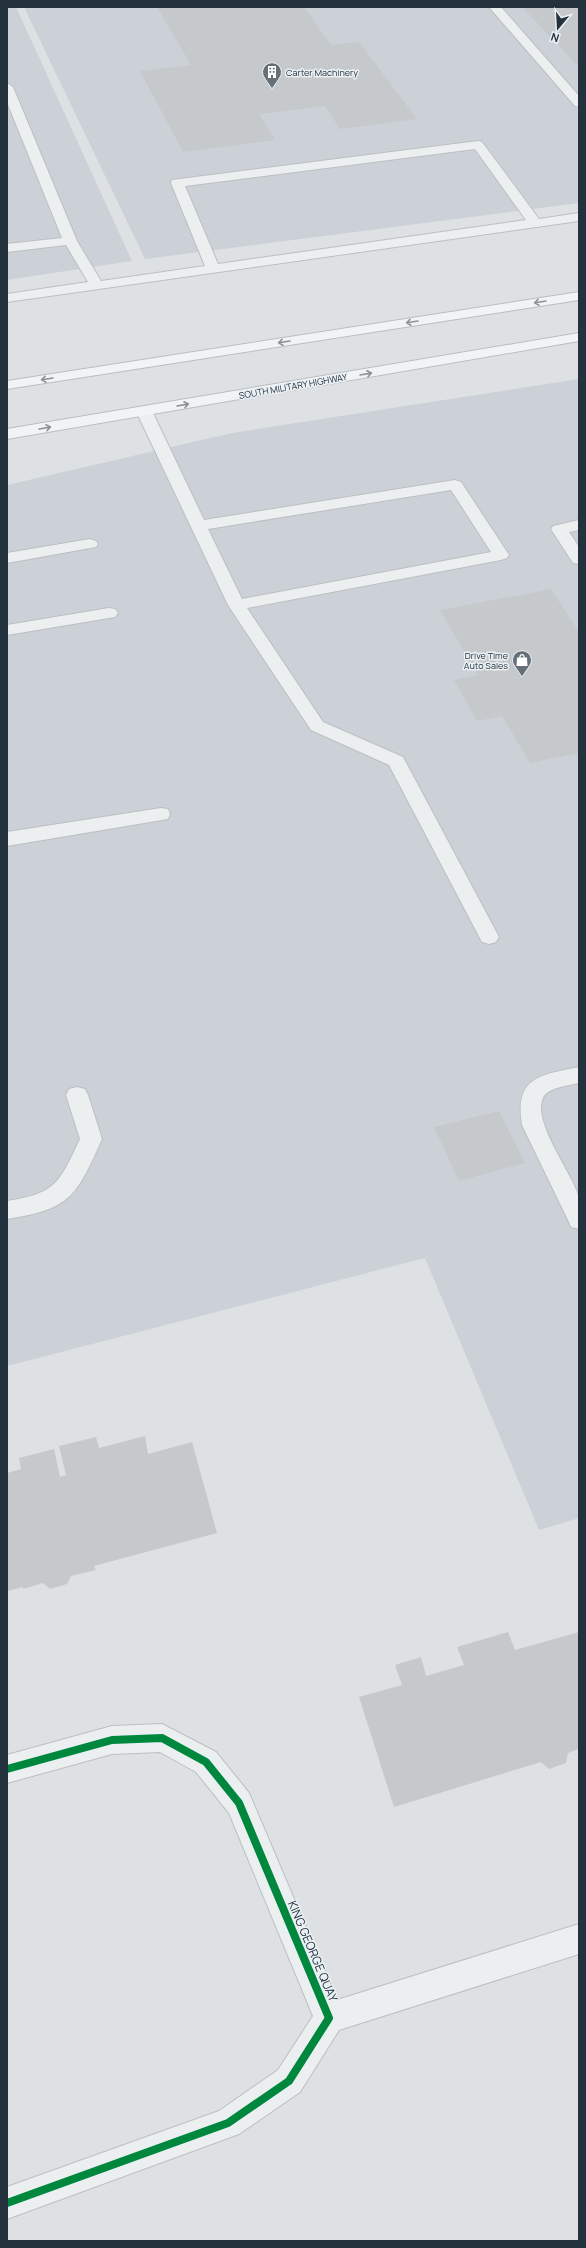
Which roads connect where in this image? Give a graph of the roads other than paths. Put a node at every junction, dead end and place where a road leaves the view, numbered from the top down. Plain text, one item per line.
1 (495, 7) edge
2 (7, 87) edge
3 (579, 103) edge
4 (13, 117) edge
5 (579, 217) edge
6 (536, 223) junction
7 (70, 241) junction
8 (7, 248) edge
9 (213, 269) junction
10 (97, 286) junction
11 (579, 296) edge
12 (7, 298) edge
13 (579, 337) edge
14 (182, 358) junction
15 (7, 371) edge
16 (7, 385) edge
17 (144, 411) junction
18 (7, 434) edge
19 (579, 525) edge
20 (198, 526) junction
21 (90, 544) dead end
22 (7, 558) edge
23 (579, 559) edge
24 (236, 605) junction
25 (109, 613) dead end
26 (7, 630) edge
27 (161, 814) dead end
28 (7, 839) edge
29 (489, 937) dead end
30 (579, 1075) edge
31 (77, 1094) dead end
32 (7, 1210) edge
33 (579, 1218) edge
34 (7, 1769) edge
35 (579, 1939) edge
36 (329, 2018) junction
37 (7, 2202) edge

1 - 3 street
2 - 4 street
4 - 7 street
5 - 6 street
6 - 9 street
6 - 9 street
7 - 8 street
7 - 10 street
9 - 10 street
10 - 12 street
11 -> 14 main road
17 -> 13 main road, SOUTH MILITARY HIGHWAY
14 - 15 main road
14 -> 16 main road
18 -> 17 main road, SOUTH MILITARY HIGHWAY
17 - 20 street
19 - 23 street
20 - 24 street
20 - 24 street
21 - 22 street
24 - 29 street
25 - 26 street
27 - 28 street
30 - 33 street
31 - 32 street
34 - 36 street, KING GEORGE QUAY
35 - 36 street, KING GEORGE QUAY
36 - 37 street, KING GEORGE QUAY

